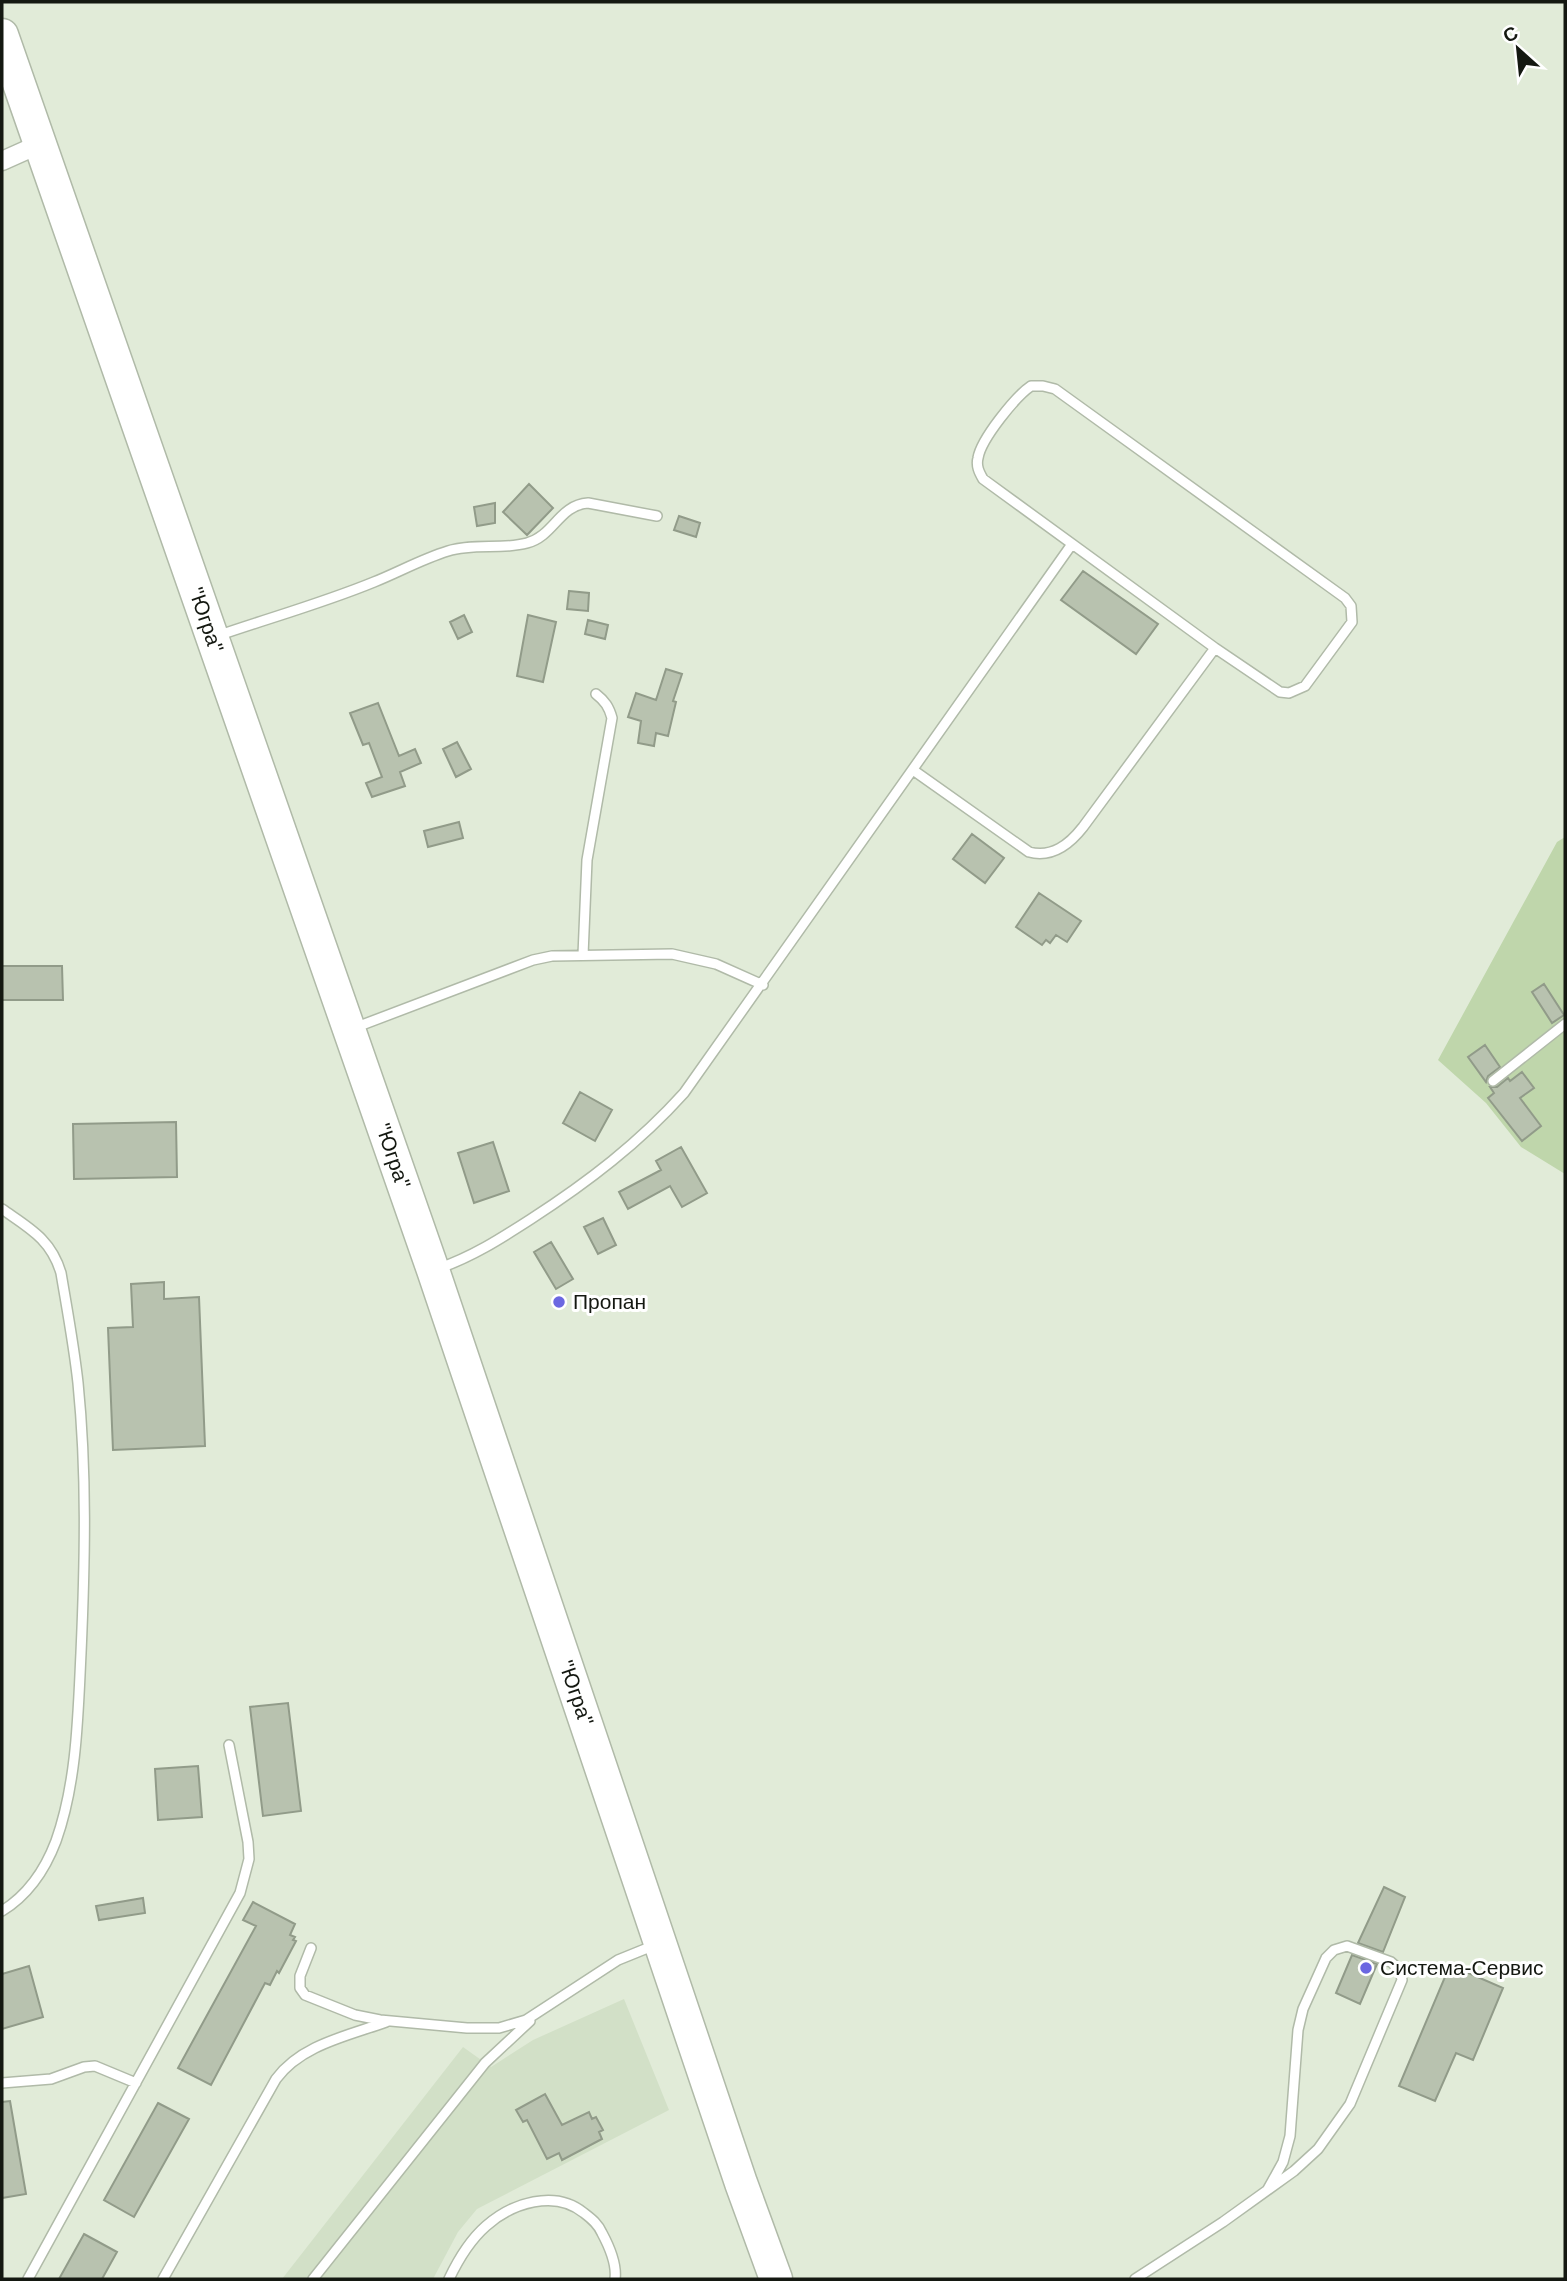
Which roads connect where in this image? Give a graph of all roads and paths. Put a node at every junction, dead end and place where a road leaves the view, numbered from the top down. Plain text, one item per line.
1 (2, 35) edge
2 (40, 145) junction
3 (2, 160) edge
4 (657, 516) dead end
5 (1072, 544) junction
6 (212, 638) junction
7 (1214, 648) junction
8 (596, 694) dead end
9 (913, 770) junction
10 (583, 956) junction
11 (763, 985) junction
12 (1565, 1024) edge
13 (349, 1030) junction
14 (1493, 1081) dead end
15 (2, 1209) edge
16 (433, 1270) junction
17 (229, 1745) dead end
18 (2, 1911) edge
19 (660, 1943) junction
20 (312, 1948) dead end
21 (542, 2011) junction
22 (391, 2021) junction
23 (2, 2083) edge
24 (136, 2083) junction
25 (1268, 2189) junction
26 (28, 2279) edge
27 (163, 2279) edge
28 (313, 2279) edge
29 (449, 2279) edge
30 (615, 2279) edge
31 (776, 2279) edge
32 (1135, 2279) edge

1 - 2 highway, "Югра"
2 - 3 street
2 - 6 highway, "Югра"
4 - 6 lane
5 - 7 lane
5 - 7 lane
5 - 9 lane
6 - 13 highway, "Югра"
7 - 9 lane
8 - 10 lane
9 - 11 lane
10 - 11 lane
10 - 13 lane
11 - 16 lane
12 - 14 lane
13 - 16 highway, "Югра"
15 - 18 lane
16 - 19 highway, "Югра"
17 - 24 lane
19 - 21 lane
19 - 31 highway, "Югра"
20 - 22 lane
21 - 22 lane
21 - 28 lane
22 - 27 lane
23 - 24 lane
24 - 26 lane
25 - 25 lane
25 - 32 lane
29 - 30 lane

